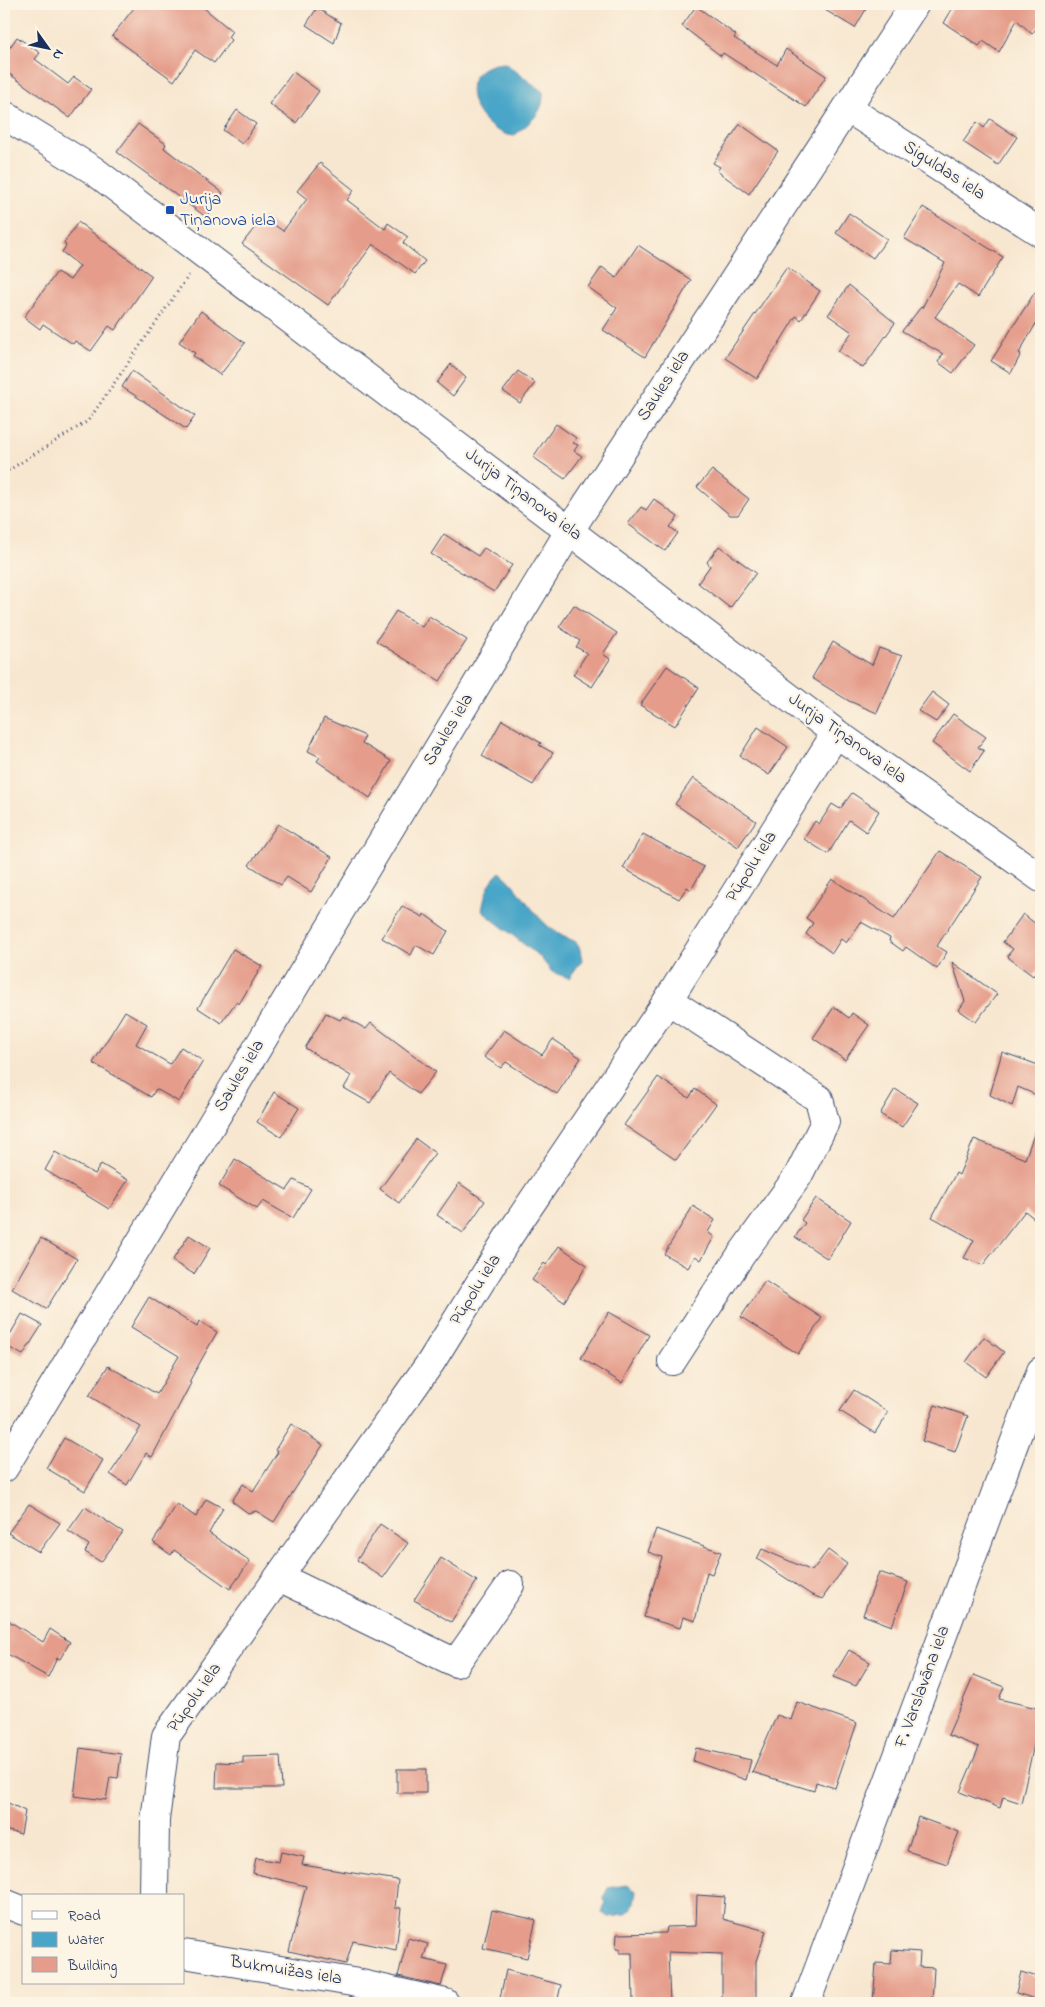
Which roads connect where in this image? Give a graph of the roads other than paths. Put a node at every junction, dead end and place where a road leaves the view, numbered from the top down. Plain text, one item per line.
1 (915, 4) edge
2 (847, 108) junction
3 (4, 115) edge
4 (1041, 233) edge
5 (570, 530) junction
6 (836, 733) junction
7 (1041, 878) edge
8 (668, 1000) junction
9 (672, 1361) dead end
10 (1041, 1371) edge
11 (4, 1468) edge
12 (281, 1578) junction
13 (510, 1585) dead end
14 (154, 1894) edge
15 (4, 1903) edge
16 (22, 1910) edge
17 (185, 1954) edge
18 (445, 2003) edge
19 (806, 2003) edge

1 - 2 street, Saules iela
2 - 4 street, Siguldas iela
2 - 5 street, Saules iela
3 - 5 street, Jurija Tiņanova iela
5 - 6 street, Jurija Tiņanova iela
5 - 11 street, Saules iela
6 - 7 street, Jurija Tiņanova iela
6 - 8 street, Pūpolu iela
8 - 9 street
8 - 12 street, Pūpolu iela
10 - 19 street, F. Varslavāna iela
12 - 13 street
12 - 14 street, Pūpolu iela
15 - 16 street
17 - 18 street, Bukmuižas iela

